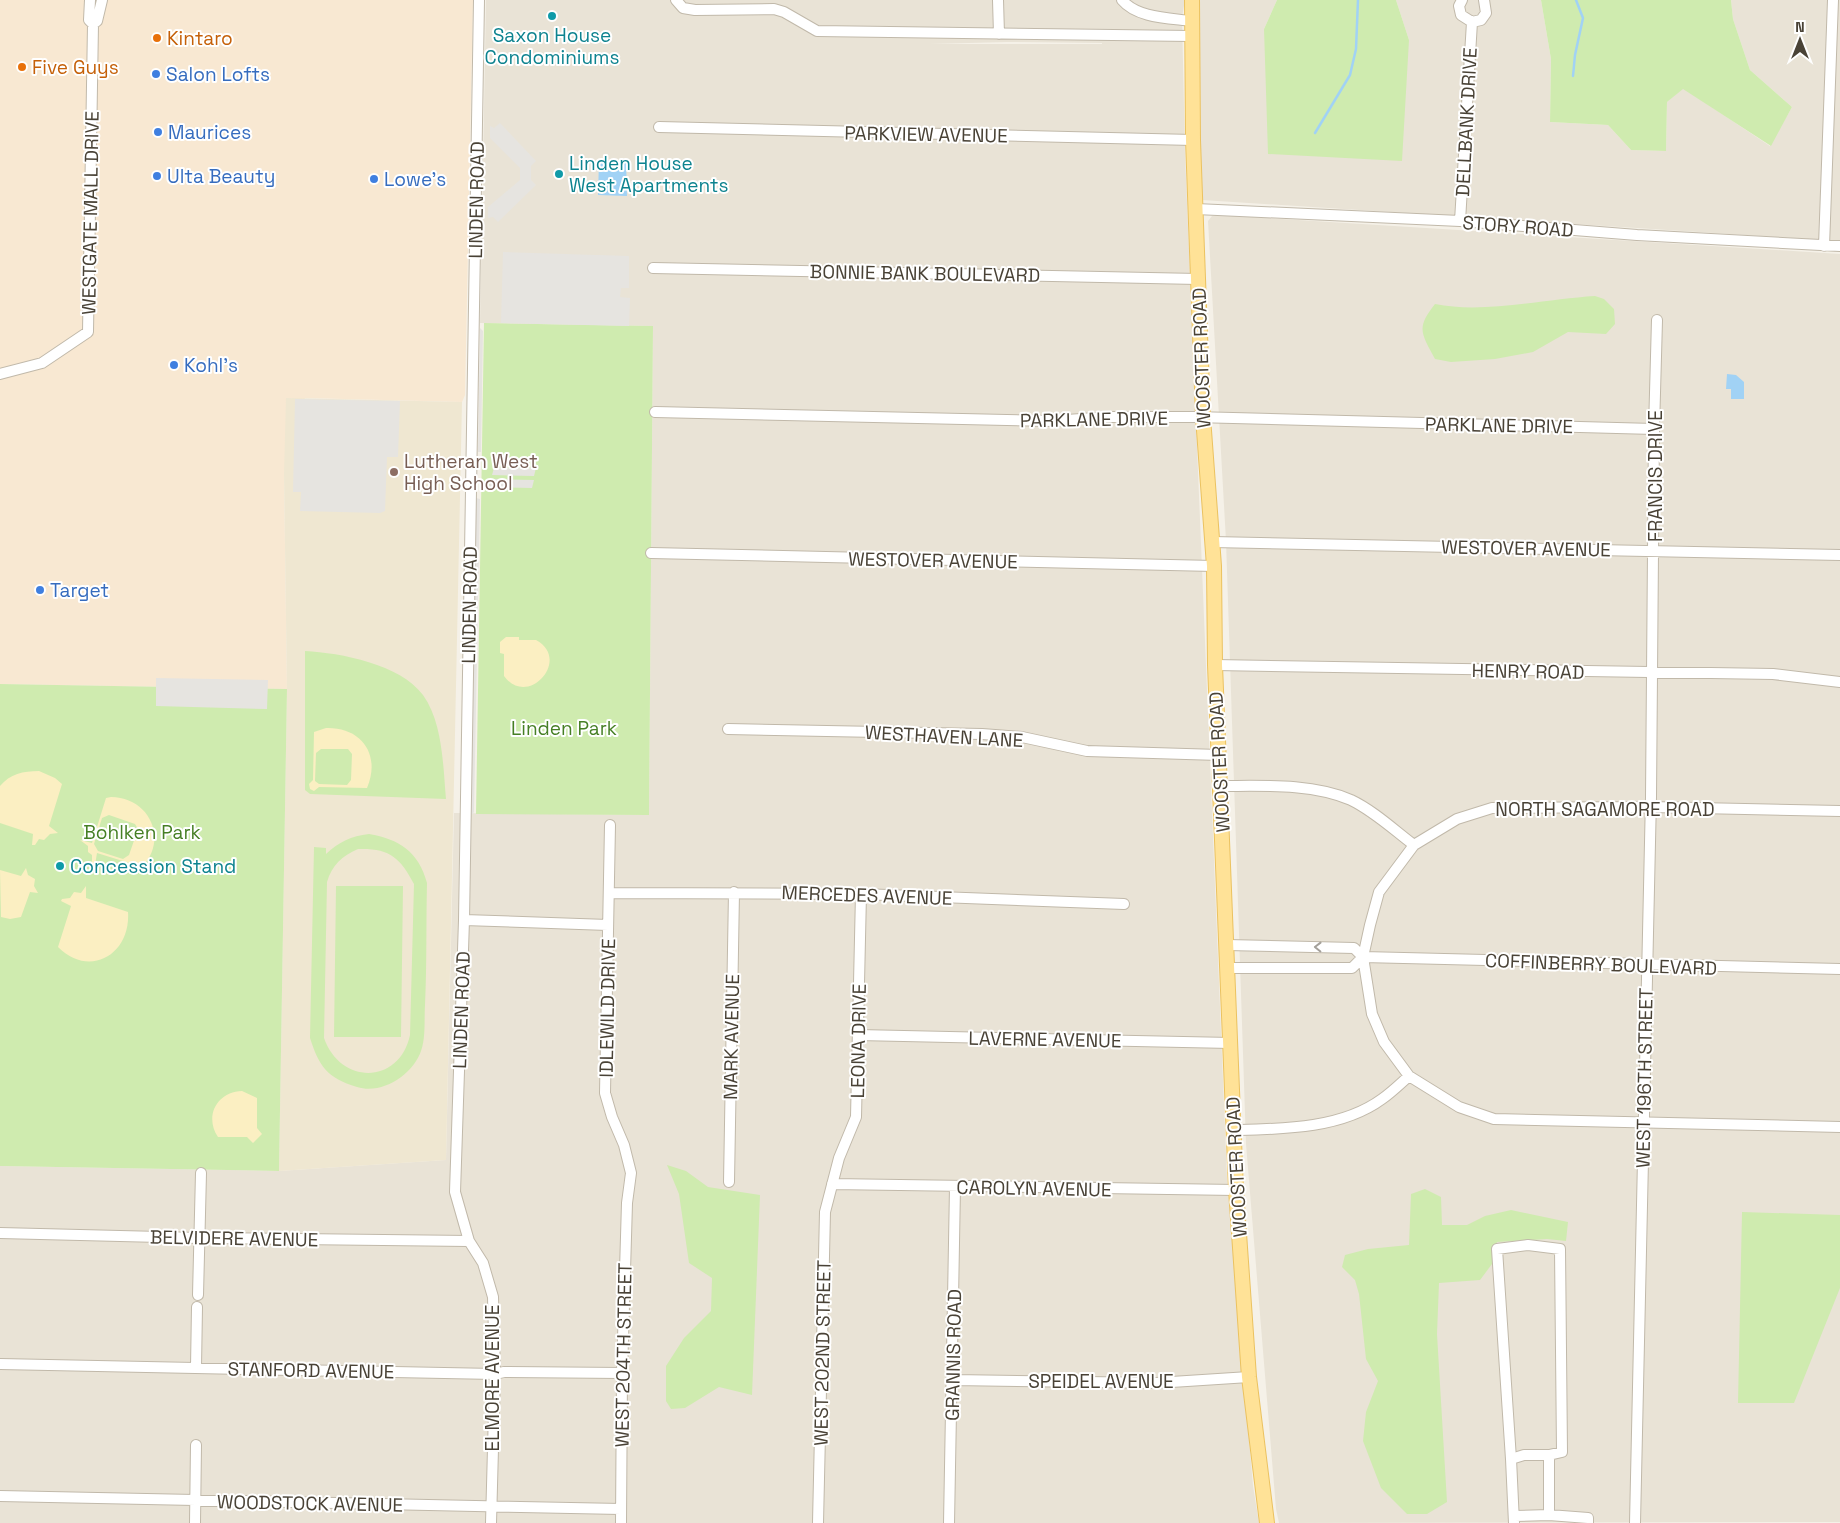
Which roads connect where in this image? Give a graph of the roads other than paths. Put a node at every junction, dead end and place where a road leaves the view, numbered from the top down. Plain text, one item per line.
1 (90, 0) edge
2 (102, 0) edge
3 (479, 0) edge
4 (676, 0) edge
5 (998, 0) edge
6 (1122, 0) edge
7 (1192, 0) edge
8 (1462, 0) edge
9 (1484, 0) edge
10 (1833, 0) edge
11 (1191, 21) junction
12 (1472, 22) junction
13 (93, 24) junction
14 (999, 34) junction
15 (1191, 36) junction
16 (658, 127) dead end
17 (1193, 140) junction
18 (1196, 209) junction
19 (1460, 221) junction
20 (1824, 246) junction
21 (1840, 246) edge
22 (653, 268) dead end
23 (1198, 279) junction
24 (1657, 320) dead end
25 (0, 374) edge
26 (655, 412) dead end
27 (1203, 417) junction
28 (1654, 429) junction
29 (1212, 542) junction
30 (1654, 551) junction
31 (651, 553) dead end
32 (1840, 555) edge
33 (1214, 566) junction
34 (1653, 632) joint
35 (1215, 665) junction
36 (1653, 673) junction
37 (1840, 682) edge
38 (728, 729) dead end
39 (1219, 755) junction
40 (1220, 786) junction
41 (1651, 808) junction
42 (1840, 811) edge
43 (610, 825) dead end
44 (1414, 845) junction
45 (610, 892) junction
46 (734, 892) junction
47 (860, 894) junction
48 (1124, 904) dead end
49 (464, 920) junction
50 (608, 925) junction
51 (1227, 945) junction
52 (1363, 957) junction
53 (1647, 966) junction
54 (1228, 968) junction
55 (1840, 970) edge
56 (858, 1034) junction
57 (1232, 1043) junction
58 (1409, 1076) junction
59 (1643, 1123) junction
60 (1840, 1127) edge
61 (1234, 1130) junction
62 (201, 1172) dead end
63 (729, 1182) dead end
64 (832, 1184) junction
65 (954, 1187) junction
66 (629, 1188) joint
67 (1236, 1190) junction
68 (460, 1209) joint
69 (0, 1233) edge
70 (200, 1238) junction
71 (469, 1241) junction
72 (198, 1295) dead end
73 (197, 1307) dead end
74 (0, 1364) edge
75 (196, 1367) junction
76 (622, 1373) junction
77 (495, 1374) junction
78 (1249, 1377) junction
79 (953, 1380) junction
80 (196, 1445) dead end
81 (1549, 1455) junction
82 (1510, 1459) junction
83 (0, 1496) edge
84 (195, 1502) junction
85 (491, 1506) junction
86 (621, 1509) junction
87 (1549, 1515) junction
88 (1514, 1520) edge
89 (195, 1523) edge
90 (491, 1523) edge
91 (620, 1523) edge
92 (818, 1523) edge
93 (949, 1523) edge
94 (1267, 1523) edge
95 (1588, 1523) edge
96 (1635, 1523) edge

1 - 13 street, WESTGATE MALL DRIVE
2 - 13 street, WESTGATE MALL DRIVE
3 - 49 street, LINDEN ROAD
4 - 14 street
5 - 14 street
6 - 11 street
7 - 11 main road, WOOSTER ROAD
8 - 12 street
9 - 12 street
10 - 20 street
11 - 15 main road, WOOSTER ROAD
12 - 19 street, DELLBANK DRIVE
13 - 25 street, WESTGATE MALL DRIVE
14 - 15 street
15 - 17 main road, WOOSTER ROAD
16 - 17 street, PARKVIEW AVENUE
17 - 18 main road, WOOSTER ROAD
18 - 19 street, STORY ROAD
18 - 23 main road, WOOSTER ROAD
19 - 20 street, STORY ROAD
20 - 21 street, STORY ROAD
22 - 23 street, BONNIE BANK BOULEVARD
23 - 27 main road, WOOSTER ROAD
24 - 28 street, FRANCIS DRIVE
26 - 27 street, PARKLANE DRIVE
27 - 28 street, PARKLANE DRIVE
27 - 29 main road, WOOSTER ROAD
28 - 30 street, FRANCIS DRIVE
29 - 30 street, WESTOVER AVENUE
29 - 33 main road, WOOSTER ROAD
30 - 32 street, WESTOVER AVENUE
30 - 34 street, FRANCIS DRIVE
31 - 33 street, WESTOVER AVENUE
33 - 35 main road, WOOSTER ROAD
34 - 36 street, WEST 196TH STREET
35 - 36 street, HENRY ROAD
35 - 39 main road, WOOSTER ROAD
36 - 37 street, HENRY ROAD
36 - 41 street, WEST 196TH STREET
38 - 39 street, WESTHAVEN LANE
39 - 40 main road, WOOSTER ROAD
40 - 44 street
40 - 51 main road, WOOSTER ROAD
41 - 42 street, NORTH SAGAMORE ROAD
41 - 44 street, NORTH SAGAMORE ROAD
41 - 53 street, WEST 196TH STREET
43 - 45 street, IDLEWILD DRIVE
44 - 52 street, NORTH SAGAMORE ROAD
45 - 46 street, MERCEDES AVENUE
45 - 50 street, IDLEWILD DRIVE
46 - 47 street, MERCEDES AVENUE
46 - 63 street, MARK AVENUE
47 - 48 street, MERCEDES AVENUE
47 - 56 street, LEONA DRIVE
49 - 50 street
49 - 68 street, LINDEN ROAD
50 - 66 street, IDLEWILD DRIVE
52 -> 51 street, COFFINBERRY BOULEVARD
51 - 54 main road, WOOSTER ROAD
52 - 53 street, COFFINBERRY BOULEVARD
52 - 54 street
52 - 58 street
53 - 55 street, COFFINBERRY BOULEVARD
53 - 59 street, WEST 196TH STREET
54 - 57 main road, WOOSTER ROAD
56 - 57 street, LAVERNE AVENUE
56 - 64 street, LEONA DRIVE
57 - 61 main road, WOOSTER ROAD
58 - 59 street
58 - 61 street
59 - 60 street
59 - 96 street, WEST 196TH STREET
61 - 67 main road, WOOSTER ROAD
62 - 70 street
64 - 65 street, CAROLYN AVENUE
64 - 92 street, WEST 202ND STREET
65 - 67 street, CAROLYN AVENUE
65 - 79 street, GRANNIS ROAD
66 - 76 street, WEST 204TH STREET
67 - 78 main road, WOOSTER ROAD
68 - 71 street, ELMORE AVENUE
69 - 70 street, BELVIDERE AVENUE
70 - 71 street, BELVIDERE AVENUE
70 - 72 street
71 - 77 street, ELMORE AVENUE
73 - 75 street
74 - 75 street, STANFORD AVENUE
75 - 77 street, STANFORD AVENUE
76 - 77 street, STANFORD AVENUE
76 - 86 street, WEST 204TH STREET
77 - 85 street, ELMORE AVENUE
78 - 79 street, SPEIDEL AVENUE
78 - 94 main road, WOOSTER ROAD
79 - 93 street, GRANNIS ROAD
80 - 84 street
81 - 82 street
81 - 82 street
81 - 87 street
82 - 88 street
83 - 84 street, WOODSTOCK AVENUE
84 - 85 street, WOODSTOCK AVENUE
84 - 89 street
85 - 86 street, WOODSTOCK AVENUE
85 - 90 street, ELMORE AVENUE
86 - 91 street, WEST 204TH STREET
87 - 88 street
87 - 95 street

